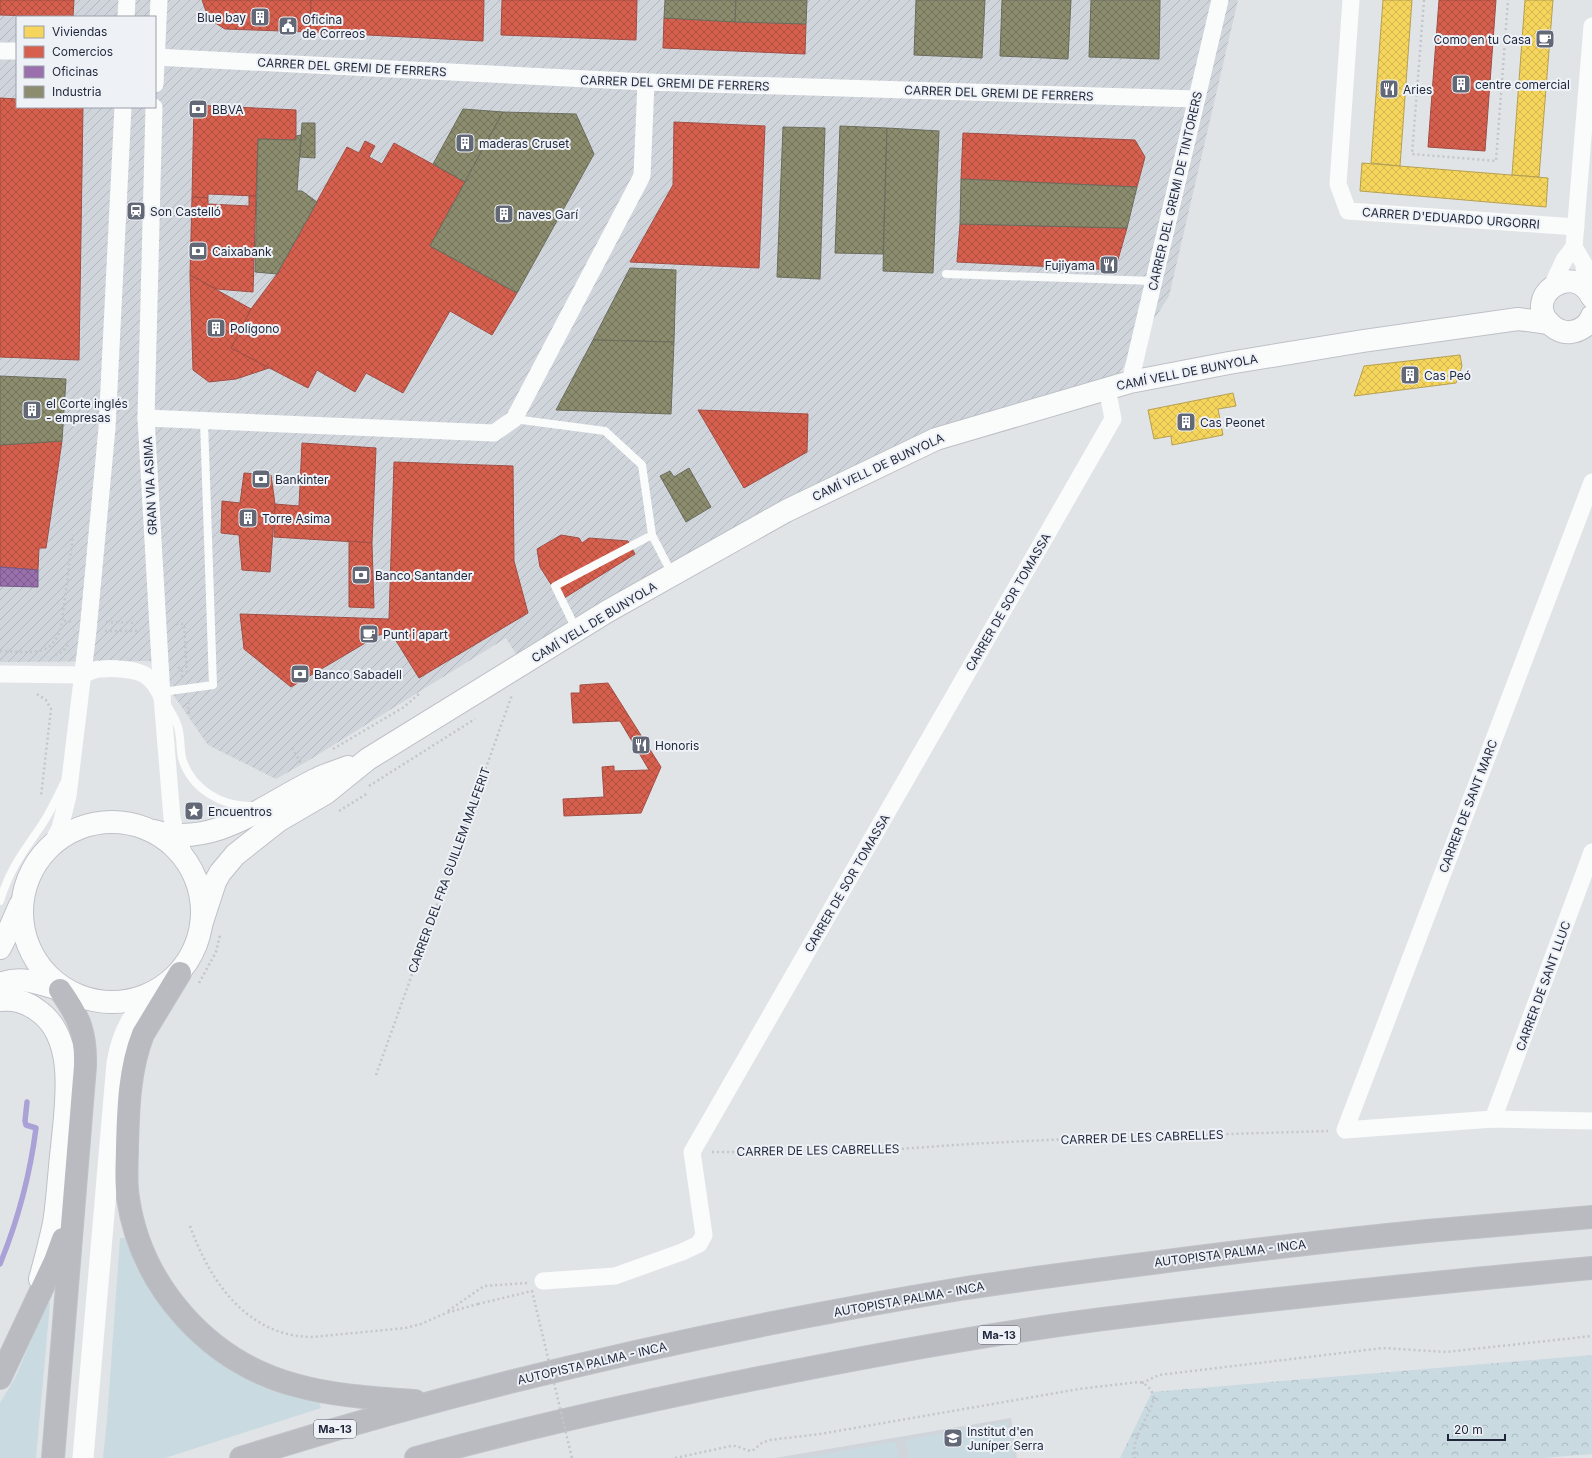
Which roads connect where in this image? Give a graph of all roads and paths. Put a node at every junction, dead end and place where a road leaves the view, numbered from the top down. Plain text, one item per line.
1 (127, 0) edge
2 (159, 0) edge
3 (1220, 0) edge
4 (1351, 0) edge
5 (1424, 0) edge
6 (1508, 0) edge
7 (126, 16) edge
8 (1592, 26) edge
9 (156, 43) edge
10 (0, 51) edge
11 (16, 51) edge
12 (156, 57) edge
13 (646, 82) junction
14 (1196, 99) junction
15 (122, 108) edge
16 (154, 108) edge
17 (1576, 227) junction
18 (1574, 247) junction
19 (946, 274) dead end
20 (1154, 281) junction
21 (1548, 292) junction
22 (1589, 292) edge
23 (1518, 319) junction
24 (1590, 322) edge
25 (1548, 323) junction
26 (1130, 382) junction
27 (1107, 388) junction
28 (146, 418) junction
29 (514, 419) junction
30 (204, 421) junction
31 (1592, 482) edge
32 (652, 535) junction
33 (672, 575) junction
34 (62, 621) dead end
35 (577, 630) junction
36 (0, 651) edge
37 (522, 664) junction
38 (0, 674) edge
39 (83, 675) junction
40 (32, 692) dead end
41 (162, 694) junction
42 (419, 694) dead end
43 (292, 748) dead end
44 (330, 751) dead end
45 (368, 759) junction
46 (72, 766) junction
47 (298, 770) dead end
48 (40, 802) dead end
49 (274, 803) junction
50 (148, 829) junction
51 (176, 836) junction
52 (49, 849) junction
53 (1592, 852) edge
54 (187, 862) junction
55 (23, 896) junction
56 (0, 901) edge
57 (211, 928) junction
58 (0, 948) edge
59 (180, 973) junction
60 (0, 984) edge
61 (64, 988) junction
62 (196, 988) dead end
63 (158, 990) junction
64 (0, 1000) edge
65 (376, 1076) dead end
66 (1493, 1120) junction
67 (1592, 1121) edge
68 (1345, 1130) junction
69 (692, 1152) junction
70 (74, 1205) junction
71 (1592, 1217) edge
72 (190, 1226) dead end
73 (1592, 1268) edge
74 (543, 1281) joint
75 (446, 1313) junction
76 (30, 1316) junction
77 (1592, 1336) edge
78 (0, 1378) edge
79 (1142, 1382) junction
80 (430, 1402) junction
81 (54, 1449) edge
82 (83, 1450) edge
83 (241, 1458) edge
84 (416, 1458) edge
85 (572, 1458) edge
86 (674, 1458) edge
87 (1135, 1458) edge

1 - 7 street
2 - 9 street
3 - 14 street, CARRER DEL GREMI DE TINTORERS
4 - 17 street, CARRER D'EDUARDO URGORRI
5 - 6 path
8 - 17 street
10 - 11 street
12 - 13 street, CARRER DEL GREMI DE FERRERS
13 - 14 street, CARRER DEL GREMI DE FERRERS
13 - 29 street
14 - 20 street, CARRER DEL GREMI DE TINTORERS
15 - 39 street
16 - 28 street, GRAN VIA ASIMA
17 - 18 street
18 - 21 street
18 - 22 street
19 - 20 lane
20 - 26 street, CARRER DEL GREMI DE TINTORERS
21 - 22 main road
21 - 23 main road
21 - 25 main road
23 - 25 main road, CAMÍ VELL DE BUNYOLA
23 - 26 main road, CAMÍ VELL DE BUNYOLA
24 - 25 main road, CAMÍ VELL DE BUNYOLA
26 - 27 main road, CAMÍ VELL DE BUNYOLA
27 - 33 main road, CAMÍ VELL DE BUNYOLA
27 - 69 street, CARRER DE SOR TOMASSA
28 - 30 street
28 - 41 street, GRAN VIA ASIMA
29 - 30 street
29 - 32 lane
30 - 41 lane
31 - 68 street, CARRER DE SANT MARC
32 - 33 lane
32 - 35 lane
33 - 35 main road, CAMÍ VELL DE BUNYOLA
34 - 36 path
35 - 37 main road, CAMÍ VELL DE BUNYOLA
37 - 45 main road, CAMÍ VELL DE BUNYOLA
37 - 65 path, CARRER DEL FRA GUILLEM MALFERIT
38 - 39 street
39 - 41 street
39 - 46 street
40 - 48 path
41 - 49 lane
41 - 51 street, GRAN VIA ASIMA
42 - 44 path
43 - 47 path
45 - 49 main road
45 - 57 main road
46 - 52 street
46 - 56 lane
49 - 51 main road
50 - 51 main road
50 - 52 main road
50 - 54 main road
51 - 54 street, GRAN VIA ASIMA
52 - 55 main road
53 - 66 street, CARRER DE SANT LLUC
54 - 57 main road
55 - 58 main road
55 - 61 main road
57 - 59 main road
57 - 62 path
59 - 63 main road
59 - 80 highway
60 - 61 main road
61 - 63 main road
61 - 70 highway
63 - 82 street
64 - 76 main road
66 - 67 street
66 - 68 street
68 - 69 path, CARRER DE LES CABRELLES
69 - 74 street
70 - 76 highway
70 - 81 highway
71 - 80 highway, AUTOPISTA PALMA - INCA / Ma-13
72 - 75 path
73 - 84 highway, Ma-13
74 - 75 path
75 - 85 path, bridge
76 - 78 highway
77 - 79 path
79 - 86 path
79 - 87 path
80 - 83 highway, AUTOPISTA PALMA - INCA / Ma-13

